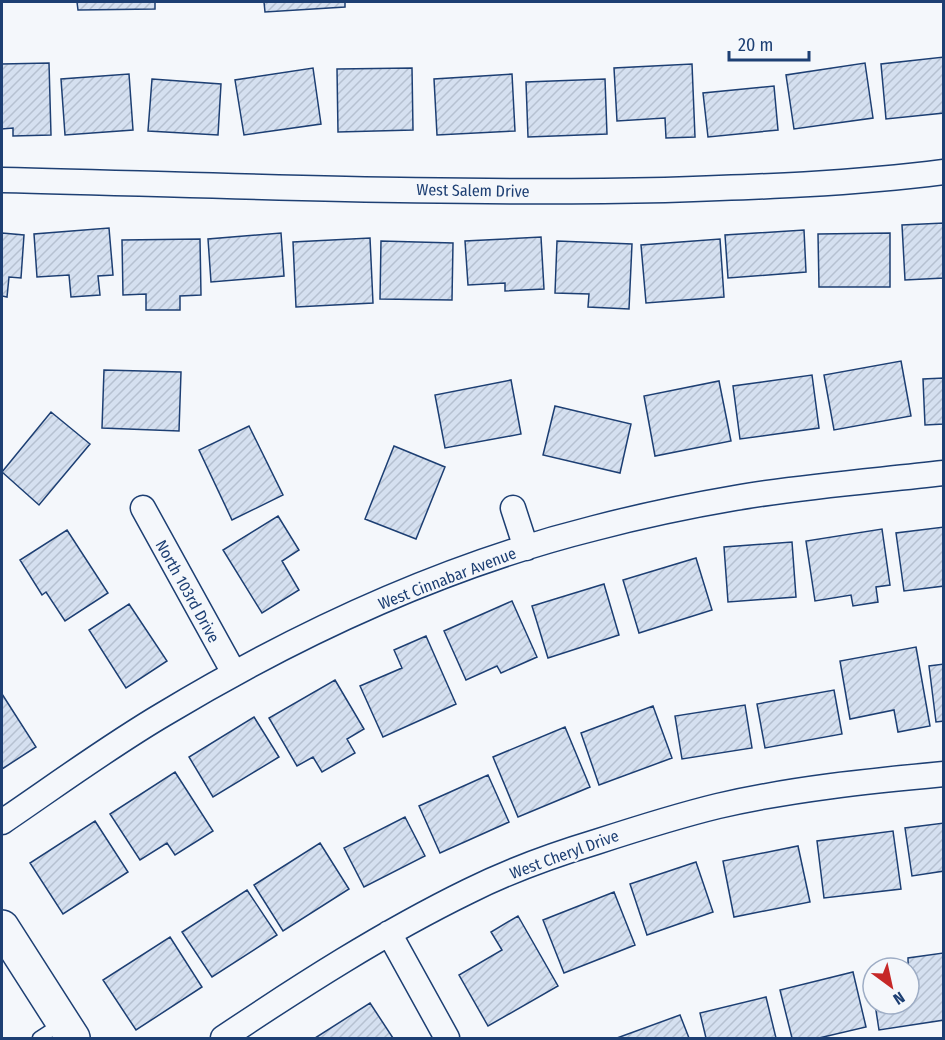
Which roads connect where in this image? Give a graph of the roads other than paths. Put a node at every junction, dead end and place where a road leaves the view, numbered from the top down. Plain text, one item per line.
1 (944, 172) edge
2 (2, 180) edge
3 (944, 473) edge
4 (143, 508) dead end
5 (513, 508) dead end
6 (526, 548) junction
7 (234, 673) junction
8 (944, 774) edge
9 (2, 822) edge
10 (2, 927) edge
11 (388, 933) junction
12 (58, 1033) edge
13 (223, 1038) edge
14 (447, 1038) edge

1 - 2 street, West Salem Drive
3 - 6 street, West Cinnabar Avenue
4 - 7 street, North 103rd Drive
5 - 6 street
6 - 7 street, West Cinnabar Avenue
7 - 9 street, West Cinnabar Avenue
8 - 11 street, West Cheryl Drive
10 - 12 street
11 - 13 street, West Cheryl Drive
11 - 14 street

